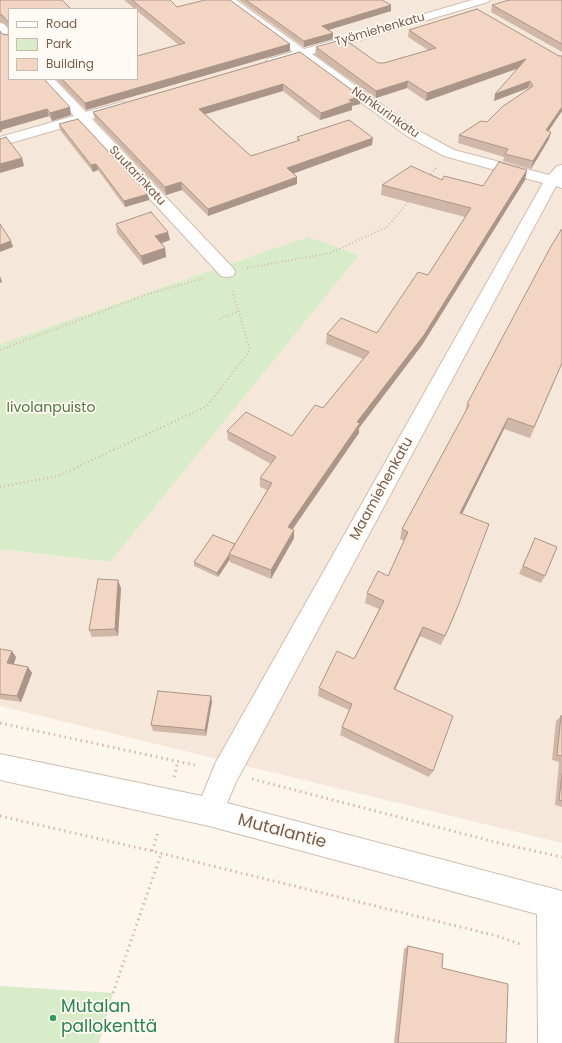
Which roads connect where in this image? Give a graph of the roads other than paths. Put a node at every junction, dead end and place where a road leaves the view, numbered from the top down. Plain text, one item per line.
1 (229, 0) edge
2 (464, 2) edge
3 (483, 6) edge
4 (0, 27) edge
5 (8, 36) edge
6 (303, 53) junction
7 (257, 66) edge
8 (48, 80) edge
9 (136, 102) edge
10 (82, 118) junction
11 (0, 142) edge
12 (559, 177) edge
13 (227, 272) road end
14 (0, 767) edge
15 (209, 812) junction
16 (557, 904) edge
17 (554, 1043) edge

1 - 6 street, Nahkurinkatu
2 - 3 street, Työmiehenkatu
2 - 6 street, Työmiehenkatu
4 - 5 street
6 - 7 street, Työmiehenkatu
6 - 12 street, Nahkurinkatu
8 - 10 street, Suutarinkatu
9 - 10 street
10 - 11 street
10 - 13 street, Suutarinkatu
12 - 15 street, Maamiehenkatu
14 - 15 street, Mutalantie
15 - 16 street, Mutalantie
16 - 17 street

